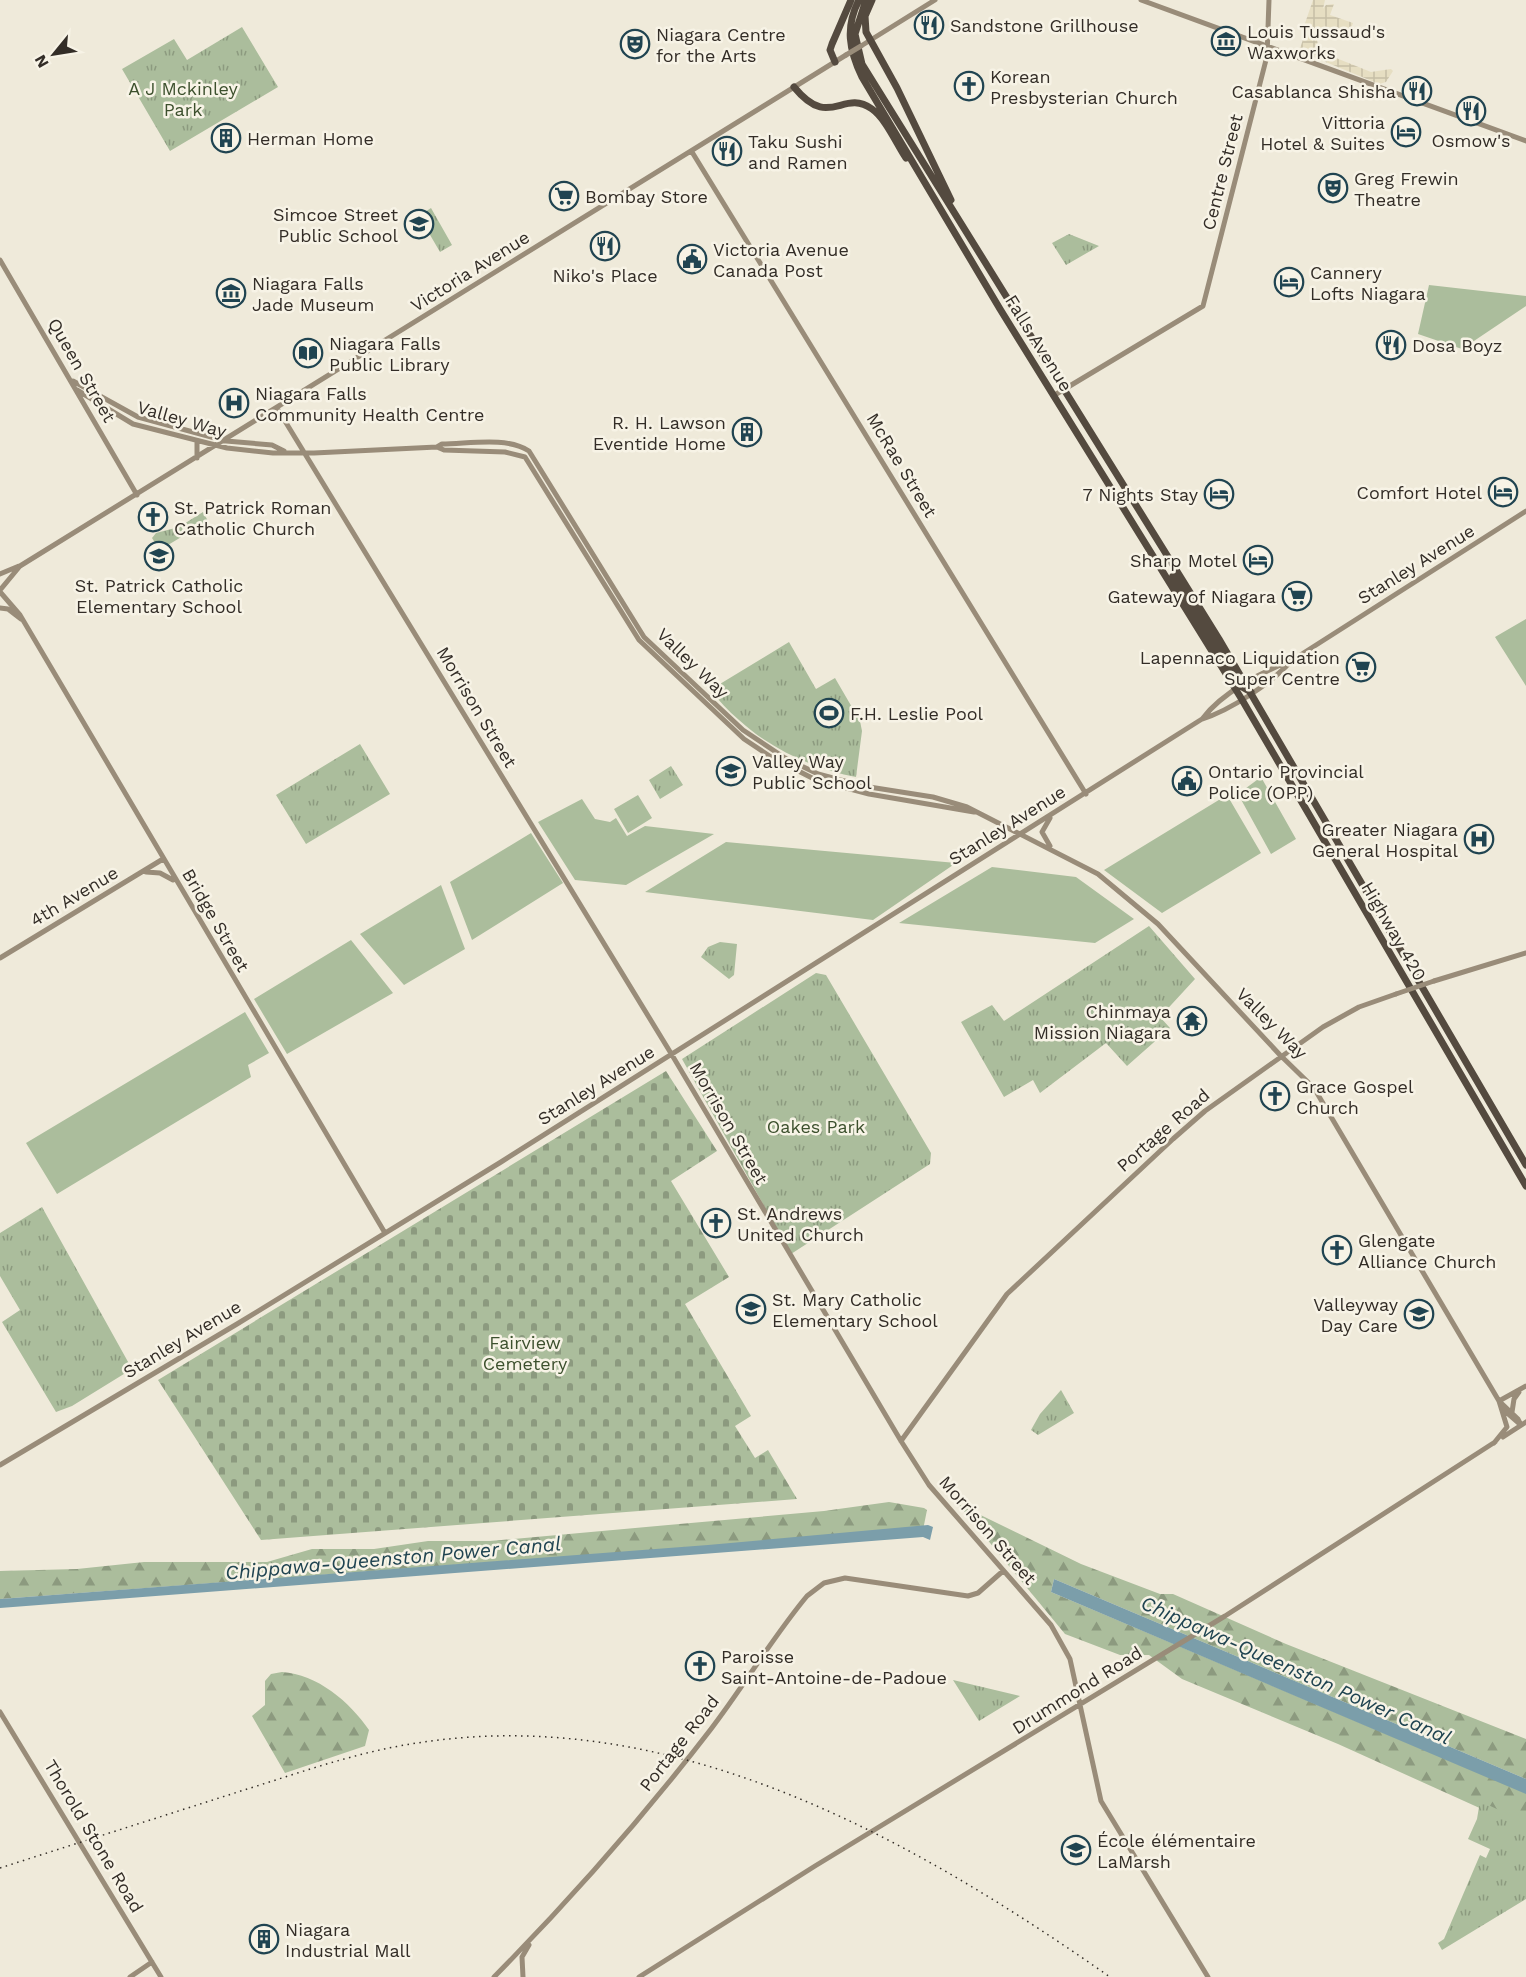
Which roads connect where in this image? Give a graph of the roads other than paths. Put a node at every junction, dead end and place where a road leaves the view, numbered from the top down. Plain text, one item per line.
1 (851, 0) edge
2 (859, 0) edge
3 (866, 0) edge
4 (872, 0) edge
5 (934, 0) edge
6 (1141, 0) edge
7 (1269, 0) edge
8 (869, 41) junction
9 (1268, 46) junction
10 (835, 62) junction
11 (794, 87) junction
12 (1526, 141) edge
13 (692, 152) junction
14 (926, 183) junction
15 (965, 227) junction
16 (0, 260) edge
17 (71, 381) junction
18 (1064, 389) junction
19 (77, 390) junction
20 (1053, 396) junction
21 (277, 408) junction
22 (197, 441) junction
23 (226, 441) junction
24 (216, 446) junction
25 (285, 451) junction
26 (305, 453) junction
27 (198, 458) junction
28 (137, 495) junction
29 (1526, 511) edge
30 (20, 566) junction
31 (0, 574) edge
32 (1, 591) edge
33 (0, 608) edge
34 (22, 620) junction
35 (1291, 661) junction
36 (1242, 687) junction
37 (1251, 692) junction
38 (1241, 698) junction
39 (1202, 719) junction
40 (1086, 794) junction
41 (1054, 814) junction
42 (1022, 834) junction
43 (1053, 849) junction
44 (163, 859) junction
45 (139, 874) junction
46 (177, 884) junction
47 (1526, 952) edge
48 (0, 958) edge
49 (672, 1055) junction
50 (1280, 1056) junction
51 (1526, 1165) edge
52 (1526, 1186) edge
53 (385, 1233) junction
54 (1525, 1387) edge
55 (1500, 1404) junction
56 (1512, 1412) junction
57 (1523, 1424) edge
58 (901, 1441) junction
59 (1494, 1443) junction
60 (0, 1465) edge
61 (1004, 1571) junction
62 (1081, 1705) junction
63 (0, 1712) edge
64 (538, 1932) junction
65 (152, 1962) junction
66 (130, 1977) edge
67 (161, 1977) edge
68 (494, 1977) edge
69 (523, 1977) edge
70 (639, 1977) edge
71 (1208, 1977) edge

1 - 10 highway
2 - 14 highway, Falls Avenue
3 - 15 highway, Falls Avenue
4 - 8 highway
5 - 8 street, Victoria Avenue
6 - 9 street
7 - 9 street, Centre Street
8 - 10 street, Victoria Avenue, bridge
8 - 15 highway
9 - 12 street
9 - 18 street, Centre Street
10 - 11 street, Victoria Avenue
11 - 13 street, Victoria Avenue
11 - 14 highway
13 - 21 street, Victoria Avenue
13 - 40 street, McRae Street
14 - 20 highway, Falls Avenue
15 - 18 highway, Falls Avenue
16 - 17 street, Queen Street
17 - 19 street, Queen Street
17 - 23 street, Valley Way
18 - 20 street
18 - 36 highway, Falls Avenue
19 - 22 street, Valley Way
19 - 28 street, Queen Street
20 - 36 highway, Falls Avenue
21 - 23 street, Victoria Avenue
21 - 26 street, Morrison Street
22 - 24 street, Valley Way
22 - 27 street
23 - 24 street, Victoria Avenue
23 - 25 street, Valley Way
24 - 25 street, Valley Way
24 - 27 street, Victoria Avenue
25 - 26 street, Valley Way
26 - 42 street, Valley Way
26 - 49 street, Morrison Street
27 - 28 street, Victoria Avenue
28 - 30 street, Victoria Avenue
29 - 35 street, Stanley Avenue
30 - 31 street, Victoria Avenue
30 - 32 street, Victoria Avenue
32 - 34 street, Bridge Street
33 - 34 street
34 - 44 street, Bridge Street
35 - 36 street, Stanley Avenue
35 - 37 street, Stanley Avenue
36 - 37 highway, Highway 420
36 - 38 highway, Highway 420
36 - 39 street, Stanley Avenue
37 - 38 street, Stanley Avenue
37 - 51 highway, Highway 420
38 - 39 street, Stanley Avenue
38 - 52 highway, Highway 420
39 - 40 street, Stanley Avenue
40 - 41 street, Stanley Avenue
41 - 42 street, Stanley Avenue
41 - 43 street
42 - 43 street, Valley Way
42 - 49 street, Stanley Avenue
43 - 50 street, Valley Way
44 - 45 street, 4th Avenue
44 - 46 street, Bridge Street
45 - 46 street
45 - 48 street, 4th Avenue
46 - 53 street, Bridge Street
47 - 50 street, Portage Road, bridge
49 - 53 street, Stanley Avenue
49 - 58 street, Morrison Street
50 - 55 street, Valley Way
50 - 58 street, Portage Road
53 - 60 street, Stanley Avenue
54 - 55 street
54 - 56 street
55 - 56 street, Valley Way
55 - 57 street, Valley Way
55 - 59 street
56 - 57 street, Valley Way
57 - 59 street, Drummond Road
58 - 61 street, Morrison Street
59 - 62 street, Drummond Road
61 - 62 street, Morrison Street
61 - 64 street, Portage Road
62 - 70 street, Drummond Road
62 - 71 street, Morrison Street
63 - 65 street, Thorold Stone Road
64 - 68 street, Portage Road
64 - 69 street
65 - 66 street
65 - 67 street, Thorold Stone Road

